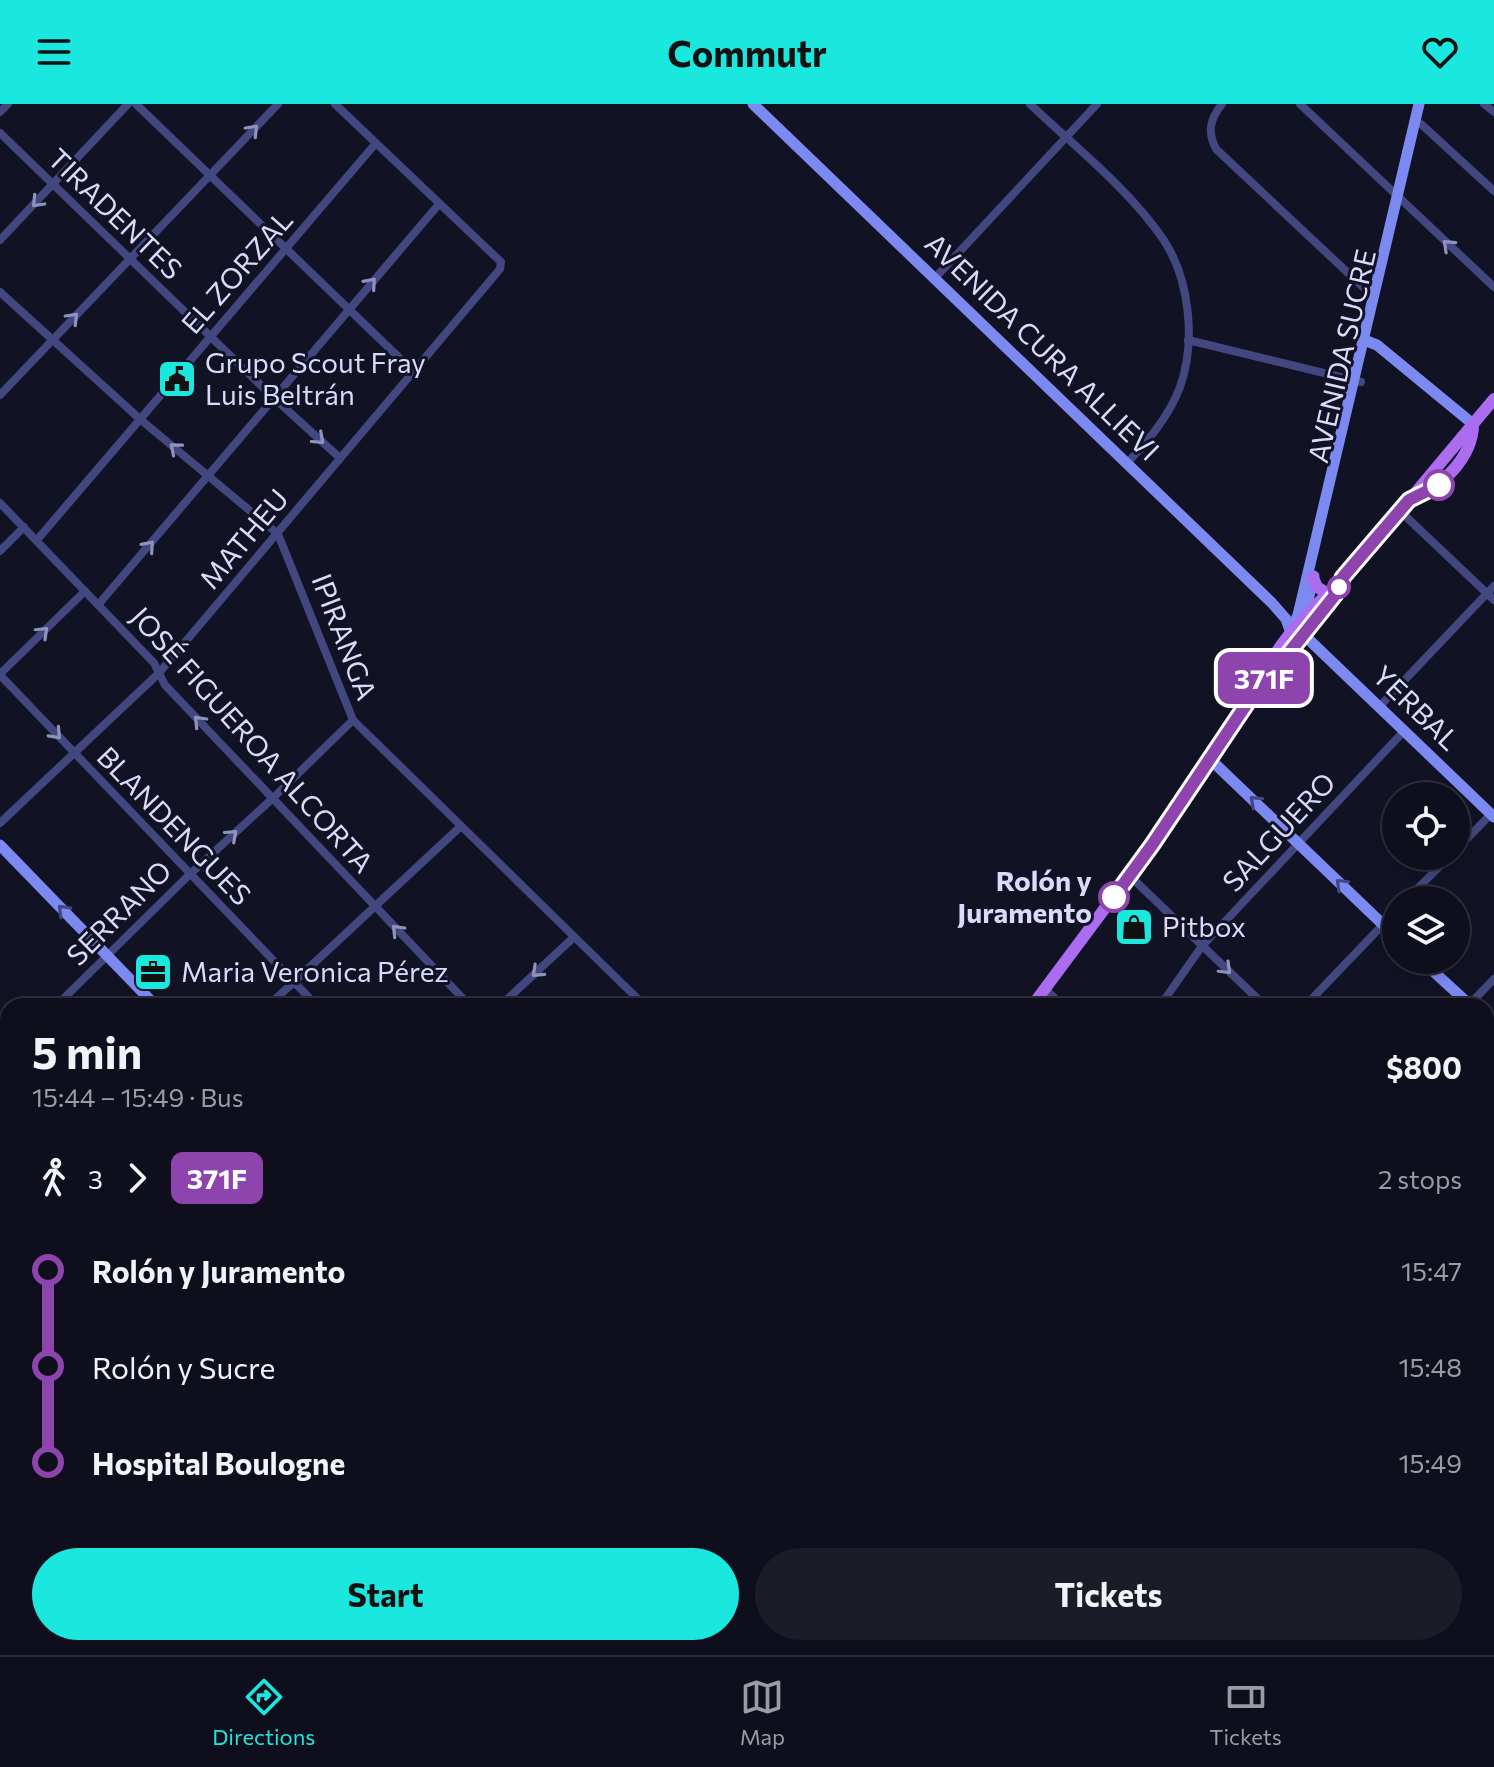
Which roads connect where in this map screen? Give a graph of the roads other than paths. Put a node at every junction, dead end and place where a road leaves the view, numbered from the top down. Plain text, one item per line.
1 (8, 104) edge
2 (128, 104) edge
3 (136, 104) edge
4 (278, 104) edge
5 (335, 104) edge
6 (753, 104) edge
7 (1030, 104) edge
8 (1097, 104) edge
9 (1222, 104) edge
10 (1300, 104) edge
11 (1419, 104) edge
12 (1426, 104) edge
13 (1484, 104) edge
14 (0, 112) edge
15 (1494, 112) edge
16 (1418, 124) junction
17 (0, 133) edge
18 (1065, 137) junction
19 (376, 143) junction
20 (210, 176) junction
21 (53, 184) junction
22 (1494, 191) edge
23 (1400, 199) junction
24 (439, 204) junction
25 (0, 240) edge
26 (286, 249) junction
27 (130, 260) junction
28 (935, 278) junction
29 (1494, 287) edge
30 (0, 292) edge
31 (1375, 295) junction
32 (349, 309) junction
33 (210, 337) junction
34 (53, 340) junction
35 (1188, 340) junction
36 (1368, 341) junction
37 (413, 371) junction
38 (1358, 381) junction
39 (0, 395) edge
40 (274, 398) junction
41 (1494, 399) edge
42 (141, 420) junction
43 (1473, 424) junction
44 (340, 458) junction
45 (1128, 462) junction
46 (209, 476) junction
47 (0, 503) edge
48 (1400, 511) junction
49 (24, 527) junction
50 (278, 534) junction
51 (37, 540) junction
52 (0, 551) edge
53 (1343, 577) junction
54 (1313, 578) junction
55 (85, 591) junction
56 (1325, 592) junction
57 (1492, 593) edge
58 (98, 605) junction
59 (1274, 605) junction
60 (1298, 609) junction
61 (1283, 615) junction
62 (1290, 630) junction
63 (1304, 635) junction
64 (1285, 643) junction
65 (159, 673) junction
66 (0, 674) edge
67 (1264, 678) junction
68 (1380, 706) junction
69 (353, 720) junction
70 (1405, 730) junction
71 (74, 753) junction
72 (1210, 759) junction
73 (273, 798) junction
74 (1493, 815) edge
75 (0, 823) edge
76 (460, 827) junction
77 (1470, 837) edge
78 (1300, 843) junction
79 (0, 845) edge
80 (1436, 870) edge
81 (189, 875) junction
82 (1130, 876) junction
83 (1420, 886) edge
84 (375, 908) junction
85 (1382, 924) joint
86 (574, 937) junction
87 (1202, 946) junction
88 (108, 956) junction
89 (1436, 974) edge
90 (1494, 979) edge
91 (294, 982) junction
92 (1045, 989) junction
93 (64, 998) edge
94 (148, 998) edge
95 (277, 998) edge
96 (309, 998) edge
97 (462, 998) edge
98 (509, 998) edge
99 (637, 998) edge
100 (1038, 998) edge
101 (1055, 998) edge
102 (1166, 998) edge
103 (1257, 998) edge
104 (1313, 998) edge
105 (1461, 998) edge
106 (1476, 998) edge

1 - 14 street
2 - 21 street
3 - 20 street
20 -> 4 street
5 - 19 street
6 - 28 street, AVENIDA CURA ALLIEVI
7 - 18 street
8 - 18 street
9 - 31 street
10 - 23 street
11 - 16 street, AVENIDA SUCRE
12 - 16 street, AVENIDA SUCRE
13 - 15 street
16 - 22 street
16 - 23 street, AVENIDA SUCRE
17 - 21 street, TIRADENTES
18 - 28 street
18 - 35 street
19 - 24 street
19 - 26 street, EL ZORZAL
20 - 26 street
20 - 27 street
21 -> 25 street
21 - 27 street, TIRADENTES
29 -> 23 street
23 - 31 street, AVENIDA SUCRE
23 - 36 street, AVENIDA SUCRE
32 -> 24 street
24 - 37 street, MATHEU
26 - 32 street
26 - 33 street, EL ZORZAL
27 - 33 street, TIRADENTES
34 -> 27 street
28 - 45 street, AVENIDA CURA ALLIEVI
30 - 34 street, IPIRANGA
31 - 36 street, AVENIDA SUCRE
32 - 37 street
32 - 40 street
33 - 40 street, TIRADENTES
33 - 42 street, EL ZORZAL
34 - 39 street
34 - 42 street, IPIRANGA
35 - 38 street
35 - 45 street
36 - 38 street, AVENIDA SUCRE
36 - 43 street
37 - 44 street, MATHEU
38 - 54 street, AVENIDA SUCRE
38 - 60 street, AVENIDA SUCRE
40 -> 44 street, TIRADENTES
40 - 46 street
41 - 43 main road
46 -> 42 street, IPIRANGA
42 - 51 street, EL ZORZAL
43 - 48 main road
44 - 50 street, MATHEU
45 - 59 street, AVENIDA CURA ALLIEVI
46 - 50 street, IPIRANGA
58 -> 46 street
47 - 49 street, JOSÉ FIGUEROA ALCORTA
48 - 53 main road
48 - 57 street
49 - 51 street, JOSÉ FIGUEROA ALCORTA
49 - 52 street
50 - 65 street, MATHEU
50 - 69 street, IPIRANGA
51 - 55 street, JOSÉ FIGUEROA ALCORTA
53 - 56 main road
53 - 63 main road
54 - 56 main road
54 - 60 street, AVENIDA SUCRE
55 - 58 street, JOSÉ FIGUEROA ALCORTA
66 -> 55 street
56 - 64 main road
57 - 68 street
58 - 65 street, JOSÉ FIGUEROA ALCORTA
59 - 60 street
59 - 61 street, AVENIDA CURA ALLIEVI
60 - 61 street
60 - 62 street, AVENIDA SUCRE
61 - 62 street, AVENIDA CURA ALLIEVI
62 - 64 street, AVENIDA SUCRE
63 - 67 main road
63 - 68 street, YERBAL
64 - 67 main road
65 - 71 street, MATHEU
73 -> 65 street, JOSÉ FIGUEROA ALCORTA
66 -> 71 street, BLANDENGUES
67 - 72 main road
68 - 70 street, YERBAL
69 - 73 street, SERRANO
69 - 76 street, IPIRANGA
70 - 74 street, YERBAL
70 - 78 street, SALGUERO
71 - 75 street, MATHEU
71 - 81 street, BLANDENGUES
78 -> 72 street
72 - 82 main road
81 -> 73 street, SERRANO
73 - 84 street, JOSÉ FIGUEROA ALCORTA
74 - 77 street
76 - 84 street
76 - 86 street, IPIRANGA
85 -> 78 street
78 - 87 street, SALGUERO
88 -> 79 street
80 - 83 street
81 - 88 street, SERRANO
81 - 91 street, BLANDENGUES
82 - 87 street
82 - 92 main road
84 - 91 street
97 -> 84 street, JOSÉ FIGUEROA ALCORTA
85 - 104 street
86 -> 98 street
86 - 99 street, IPIRANGA
87 - 102 street, SALGUERO
87 -> 103 street
88 - 93 street, SERRANO
88 - 94 street
89 - 105 street
90 - 106 street
91 - 95 street
91 - 96 street, BLANDENGUES
92 - 100 main road
92 - 101 street

